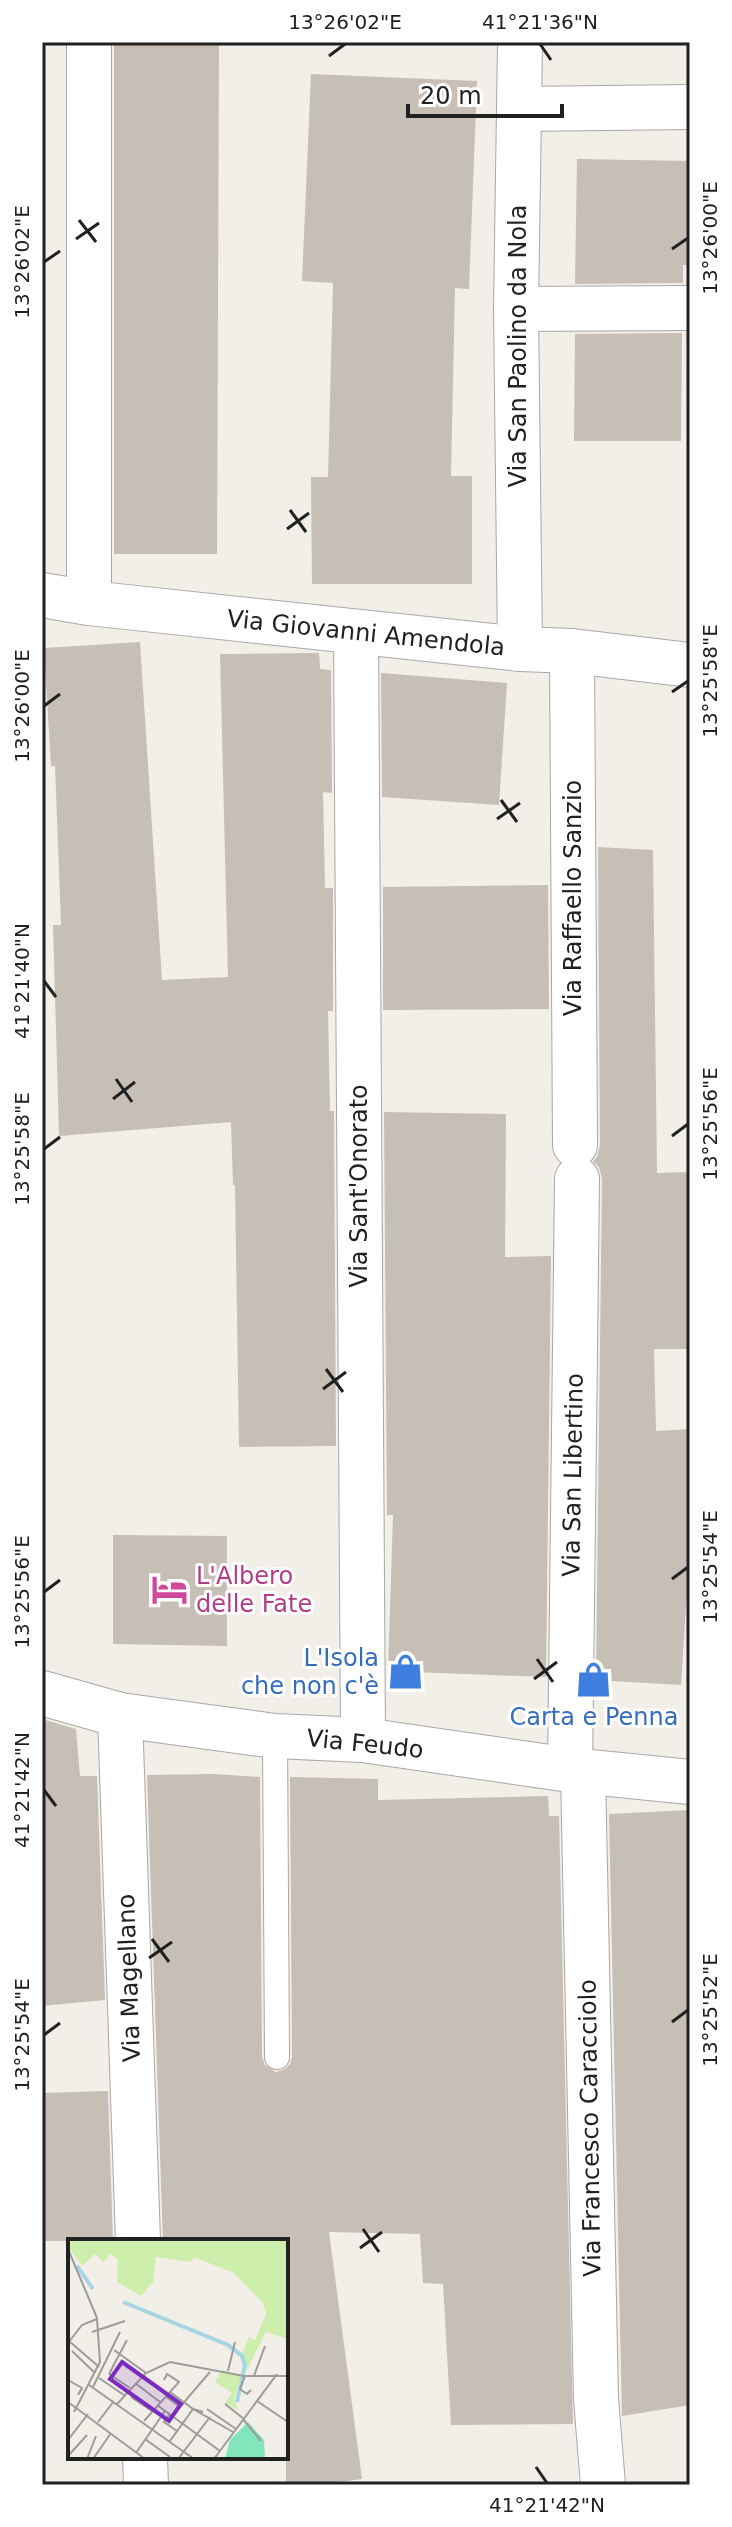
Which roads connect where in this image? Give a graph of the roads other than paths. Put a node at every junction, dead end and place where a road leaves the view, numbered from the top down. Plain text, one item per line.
1 (89, 42) edge
2 (520, 42) edge
3 (690, 107) edge
4 (519, 109) junction
5 (690, 308) edge
6 (516, 309) junction
7 (42, 595) edge
8 (89, 603) junction
9 (356, 632) junction
10 (520, 649) junction
11 (572, 651) junction
12 (690, 665) edge
13 (576, 1162) joint
14 (42, 1693) edge
15 (120, 1715) junction
16 (275, 1736) junction
17 (363, 1740) junction
18 (576, 1771) junction
19 (690, 1782) edge
20 (277, 2057) dead end
21 (138, 2239) edge
22 (145, 2459) edge
23 (146, 2485) edge
24 (603, 2485) edge

1 - 8 street
2 - 4 street, Via San Paolino da Nola
3 - 4 street
4 - 6 street, Via San Paolino da Nola
5 - 6 street
6 - 10 street, Via San Paolino da Nola
7 - 8 street, Via Giovanni Amendola
8 - 9 street, Via Giovanni Amendola
9 - 10 street, Via Giovanni Amendola
9 - 17 street, Via Sant'Onorato
10 - 11 street, Via Giovanni Amendola
11 - 12 street, Via Giovanni Amendola
11 - 13 street, Via Raffaello Sanzio
13 - 18 street, Via San Libertino
14 - 15 street, Via Feudo
15 - 16 street, Via Feudo
15 - 21 street, Via Magellano
16 - 17 street, Via Feudo
16 - 20 lane
17 - 18 street, Via Feudo
18 - 19 street, Via Feudo
18 - 24 street, Via Francesco Caracciolo
22 - 23 street

